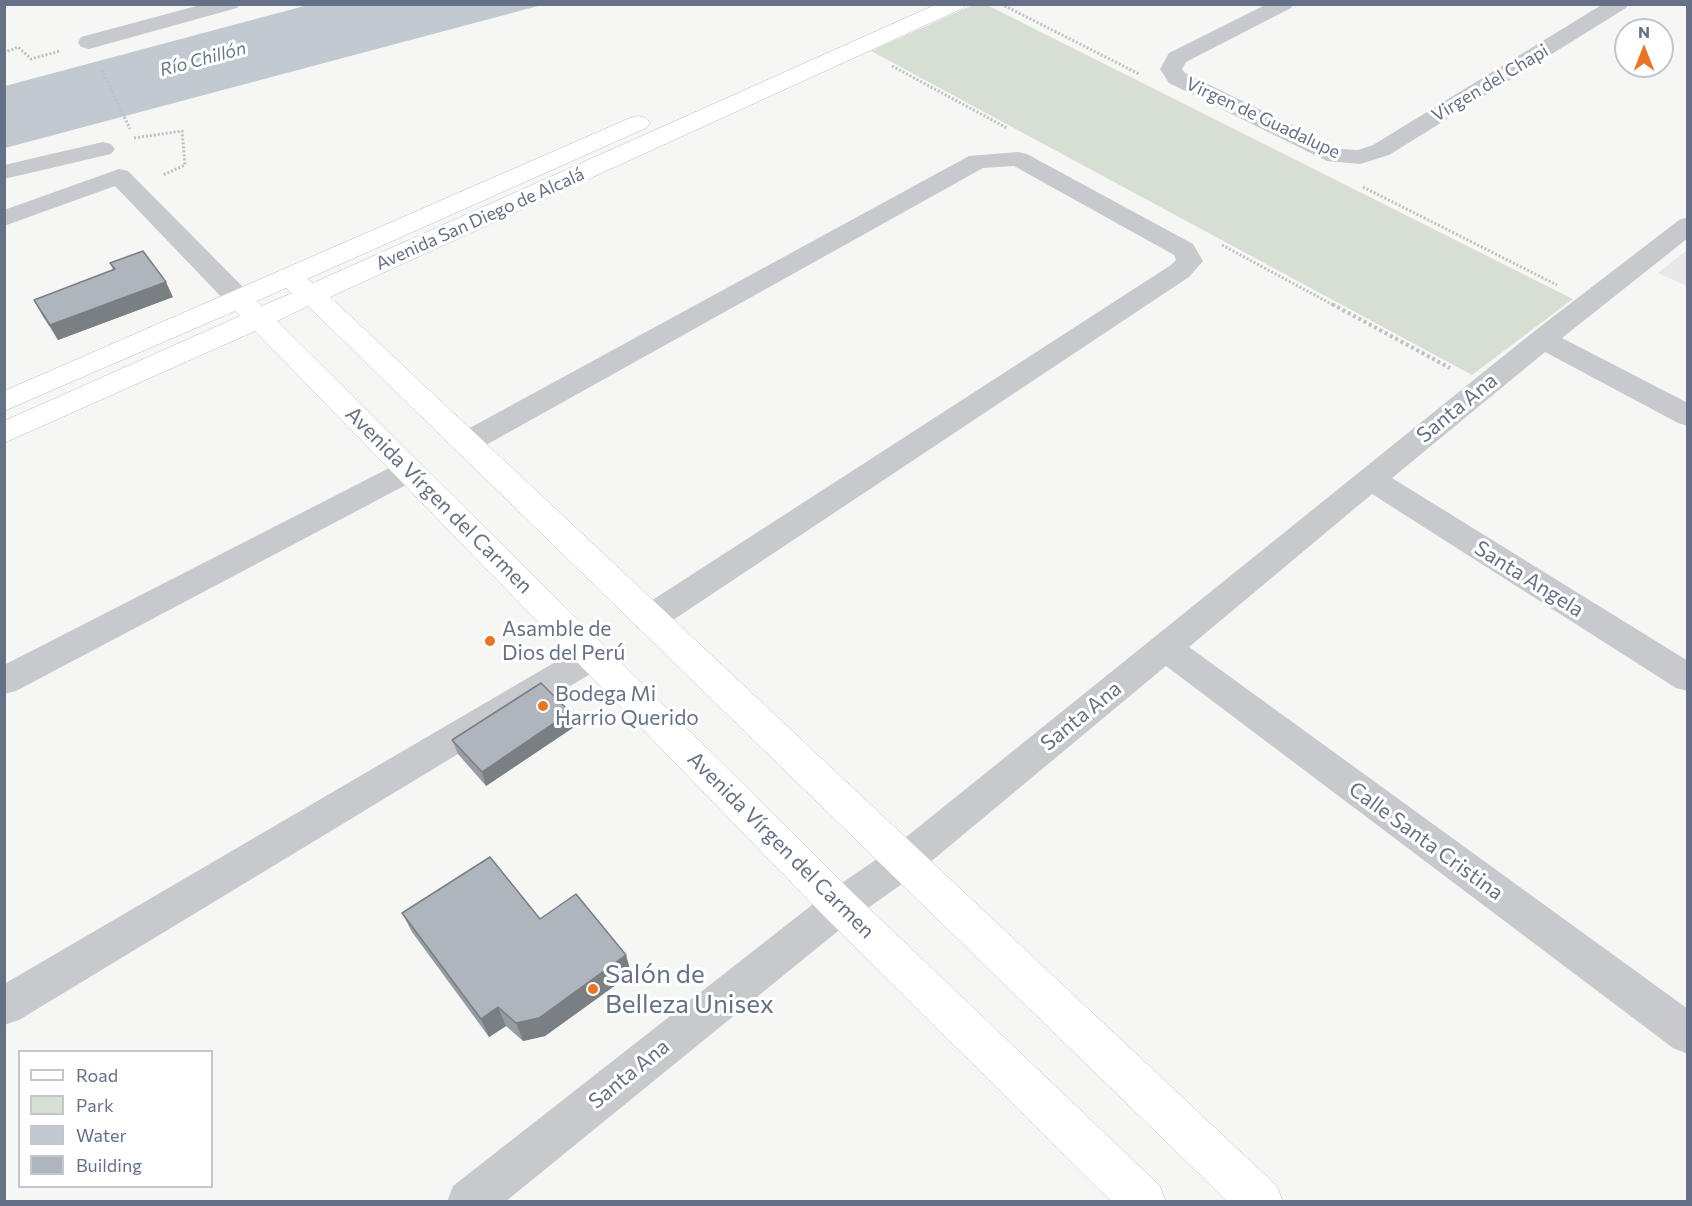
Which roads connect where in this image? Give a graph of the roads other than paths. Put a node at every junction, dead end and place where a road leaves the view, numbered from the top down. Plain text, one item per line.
1 (230, 4) edge
2 (956, 4) edge
3 (1284, 4) edge
4 (1619, 4) edge
5 (913, 10) edge
6 (93, 51) road end
7 (103, 149) dead end
8 (1360, 157) joint
9 (4, 172) edge
10 (520, 175) junction
11 (542, 191) junction
12 (4, 219) edge
13 (1688, 225) edge
14 (300, 286) junction
15 (249, 309) junction
16 (1542, 339) junction
17 (4, 402) edge
18 (1688, 416) edge
19 (4, 433) edge
20 (466, 443) junction
21 (410, 470) junction
22 (1371, 479) junction
23 (649, 619) junction
24 (1165, 647) junction
25 (593, 656) junction
26 (1688, 678) edge
27 (4, 681) edge
28 (903, 862) junction
29 (840, 906) junction
30 (4, 1006) edge
31 (1688, 1034) edge
32 (469, 1202) edge
33 (1144, 1202) edge
34 (1261, 1202) edge

1 - 6 street
2 - 5 main road, Avenida San Diego de Alcalá
3 - 8 street, Virgen de Guadalupe
4 - 8 street, Virgen del Chapi
5 - 10 main road, Avenida San Diego de Alcalá
5 - 11 main road, Avenida San Diego de Alcalá
7 - 9 street
10 - 11 main road
10 - 14 main road, Avenida San Diego de Alcalá
11 - 14 main road, Avenida San Diego de Alcalá
12 - 15 street, Avenida Vírgen del Carmen
13 - 16 street, Santa Ana
14 - 15 main road, Avenida San Diego de Alcalá
14 - 20 main road
15 - 17 main road, Avenida San Diego de Alcalá
15 - 19 main road, Avenida San Diego de Alcalá
15 - 21 main road, Avenida Vírgen del Carmen
16 - 18 street
16 - 22 street, Santa Ana
20 - 23 main road
20 - 23 street
21 - 25 main road, Avenida Vírgen del Carmen
21 - 27 street
22 - 24 street, Santa Ana
22 - 26 street, Santa Angela
23 - 28 main road
24 - 28 street, Santa Ana
24 - 31 street, Calle Santa Cristina
25 - 29 main road, Avenida Vírgen del Carmen
25 - 30 street
28 - 29 street, Santa Ana
28 - 34 main road
29 - 32 street, Santa Ana
29 - 33 main road, Avenida Vírgen del Carmen

